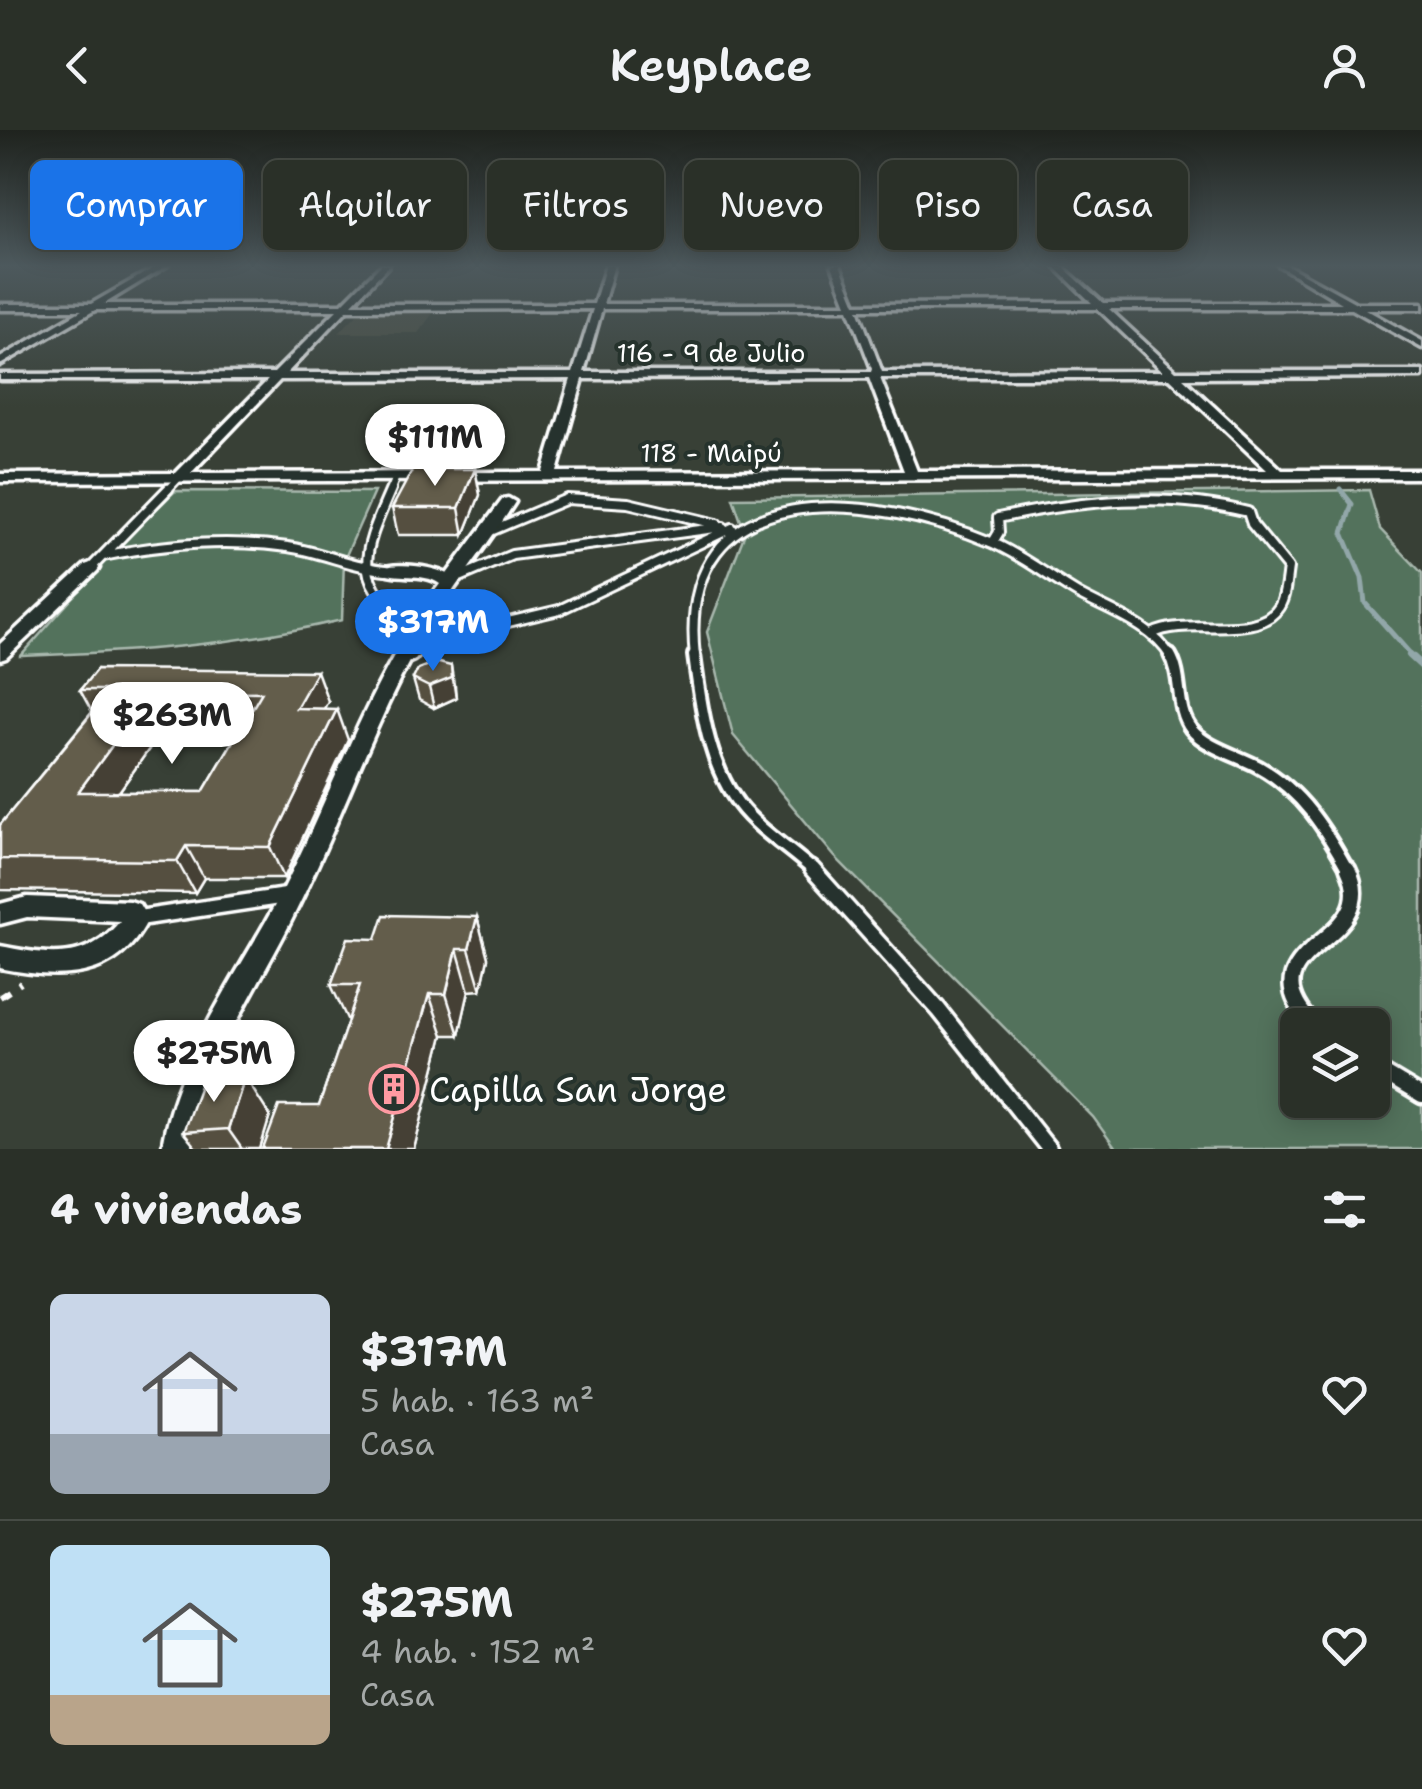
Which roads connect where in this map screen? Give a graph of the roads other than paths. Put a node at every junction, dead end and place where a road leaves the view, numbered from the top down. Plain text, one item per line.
1 (85, 313) edge
2 (340, 313) edge
3 (596, 313) edge
4 (854, 313) edge
5 (1111, 313) edge
6 (1366, 313) edge
7 (1422, 345) edge
8 (0, 362) edge
9 (1422, 374) edge
10 (876, 375) junction
11 (1173, 375) junction
12 (578, 376) junction
13 (0, 377) edge
14 (279, 377) junction
15 (1278, 474) junction
16 (1422, 474) edge
17 (912, 475) junction
18 (396, 476) junction
19 (549, 476) junction
20 (0, 478) edge
21 (180, 478) junction
22 (508, 502) dead end
23 (733, 528) junction
24 (488, 532) junction
25 (993, 542) junction
26 (97, 562) junction
27 (364, 569) junction
28 (386, 570) joint
29 (448, 582) junction
30 (419, 628) junction
31 (1152, 634) junction
32 (0, 654) edge
33 (402, 659) junction
34 (292, 895) junction
35 (0, 914) edge
36 (136, 919) junction
37 (0, 957) edge
38 (1301, 1008) edge
39 (1390, 1077) edge
40 (1422, 1096) edge
41 (177, 1149) edge
42 (1050, 1149) edge

1 - 8 street
2 - 14 street
3 - 12 street
4 - 10 street
5 - 11 street
6 - 7 street
9 - 11 street, 116 - 9 de Julio
10 - 11 street, 116 - 9 de Julio
10 - 12 street, 116 - 9 de Julio
10 - 17 street
11 - 15 street
12 - 14 street, 116 - 9 de Julio
12 - 19 street
13 - 14 street, 116 - 9 de Julio
14 - 21 street
15 - 16 street, 118 - Maipú
15 - 17 street, 118 - Maipú
17 - 19 street, 118 - Maipú
18 - 19 street, 118 - Maipú
18 - 21 street, 118 - Maipú
18 - 27 lane
20 - 21 street, 118 - Maipú
21 - 26 lane
22 - 24 street
23 - 24 lane
23 - 25 lane
23 - 29 lane
23 - 33 lane
23 - 42 lane
24 - 29 street
25 - 31 lane
25 - 31 lane
26 - 27 lane
26 - 32 street
27 - 28 lane
27 - 30 lane
28 - 29 street
29 - 30 street
30 - 33 street
31 - 38 lane
33 - 34 street
34 - 36 lane
34 - 41 street
35 - 36 street
36 - 37 street
39 - 40 lane

